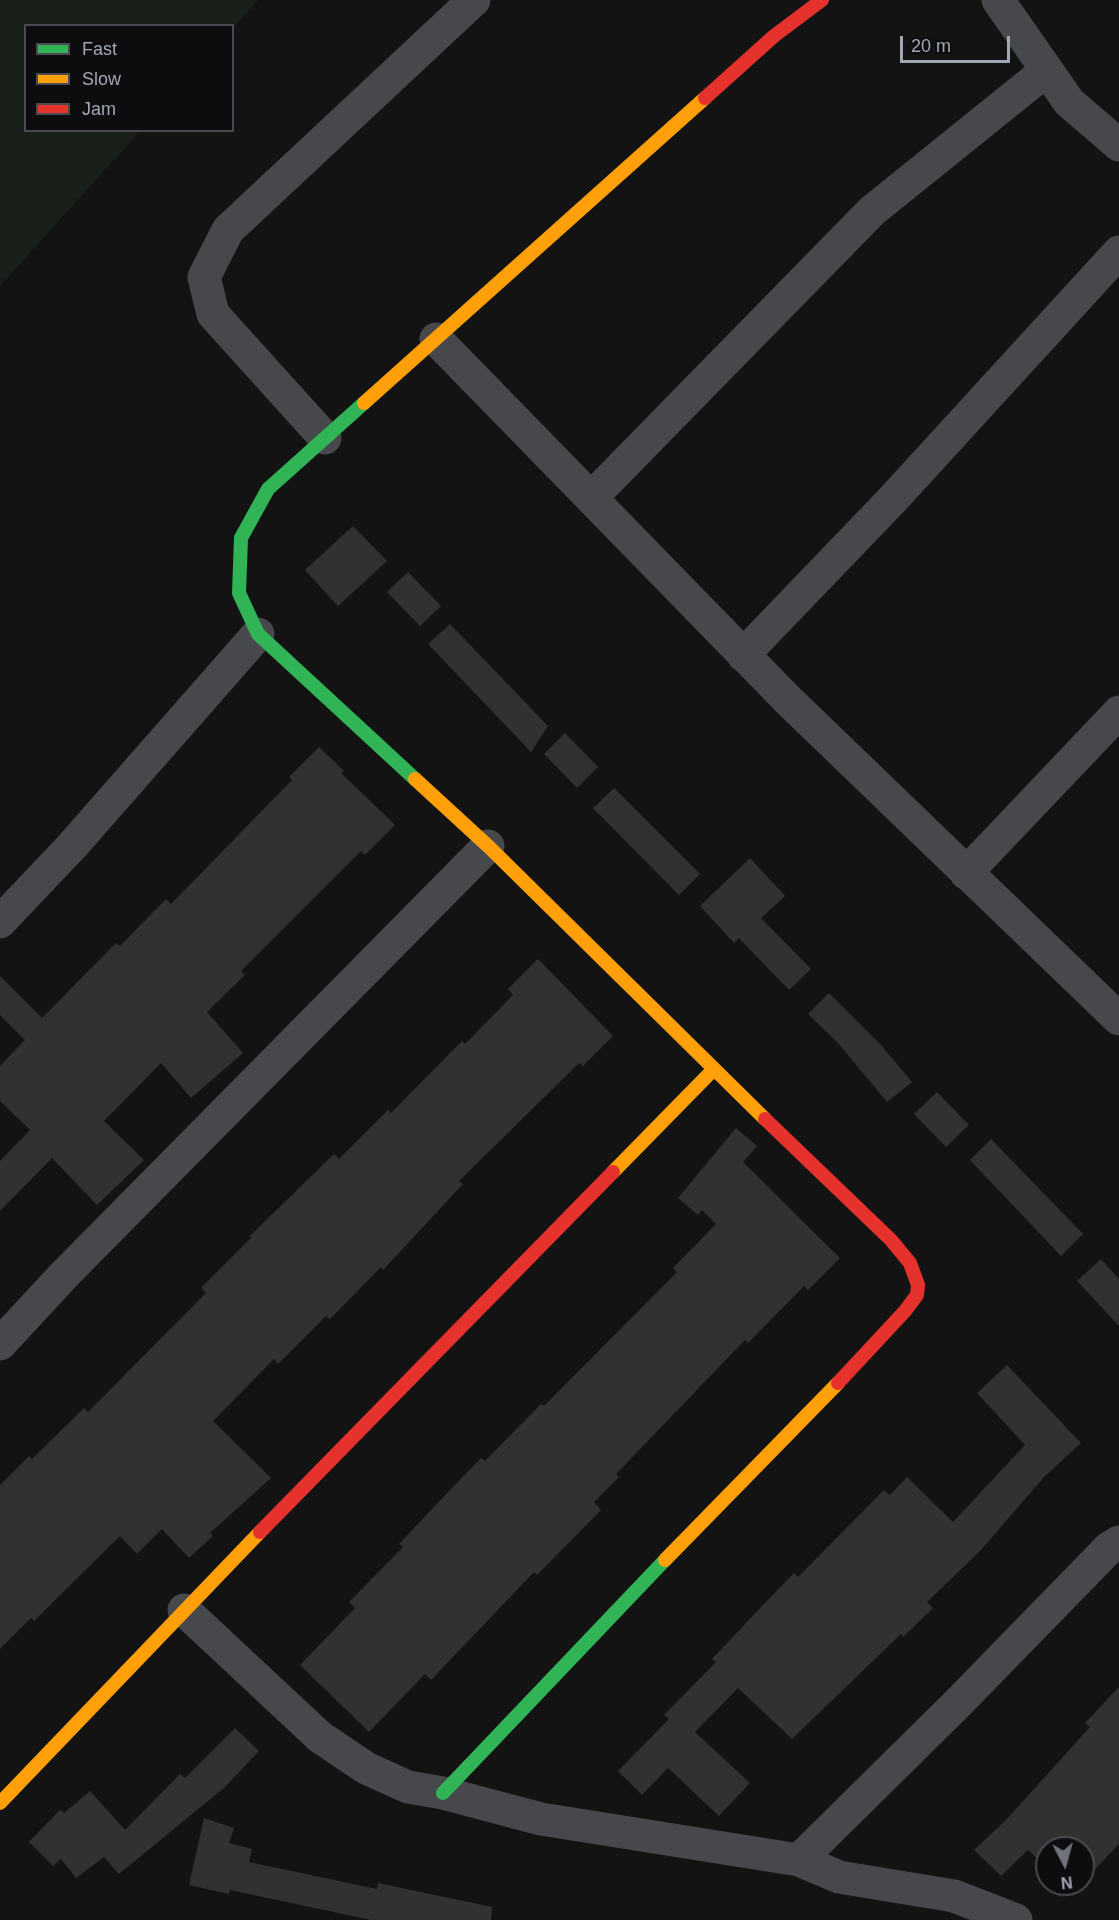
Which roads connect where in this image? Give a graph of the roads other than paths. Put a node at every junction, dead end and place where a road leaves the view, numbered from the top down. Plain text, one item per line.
1 (474, 0) edge
2 (822, 0) edge
3 (998, 0) edge
4 (1047, 70) junction
5 (1119, 145) edge
6 (1119, 252) edge
7 (436, 339) junction
8 (325, 438) junction
9 (591, 498) junction
10 (258, 634) junction
11 (743, 655) junction
12 (1119, 712) edge
13 (488, 846) junction
14 (966, 873) junction
15 (0, 922) edge
16 (1119, 1019) edge
17 (713, 1070) junction
18 (0, 1344) edge
19 (1119, 1542) edge
20 (184, 1610) junction
21 (443, 1792) junction
22 (0, 1803) edge
23 (799, 1860) junction
24 (1016, 1920) edge

1 - 8 street
2 - 7 street
3 - 4 street
4 - 5 street
4 - 9 street
6 - 11 street
7 - 8 street
7 - 9 street
8 - 10 street
9 - 11 street
10 - 13 street
10 - 15 street
11 - 14 street
12 - 14 street
13 - 17 street
13 - 18 street
14 - 16 street
17 - 20 street
17 - 21 street
19 - 23 street
20 - 21 street
20 - 22 street
21 - 23 street
23 - 24 street

